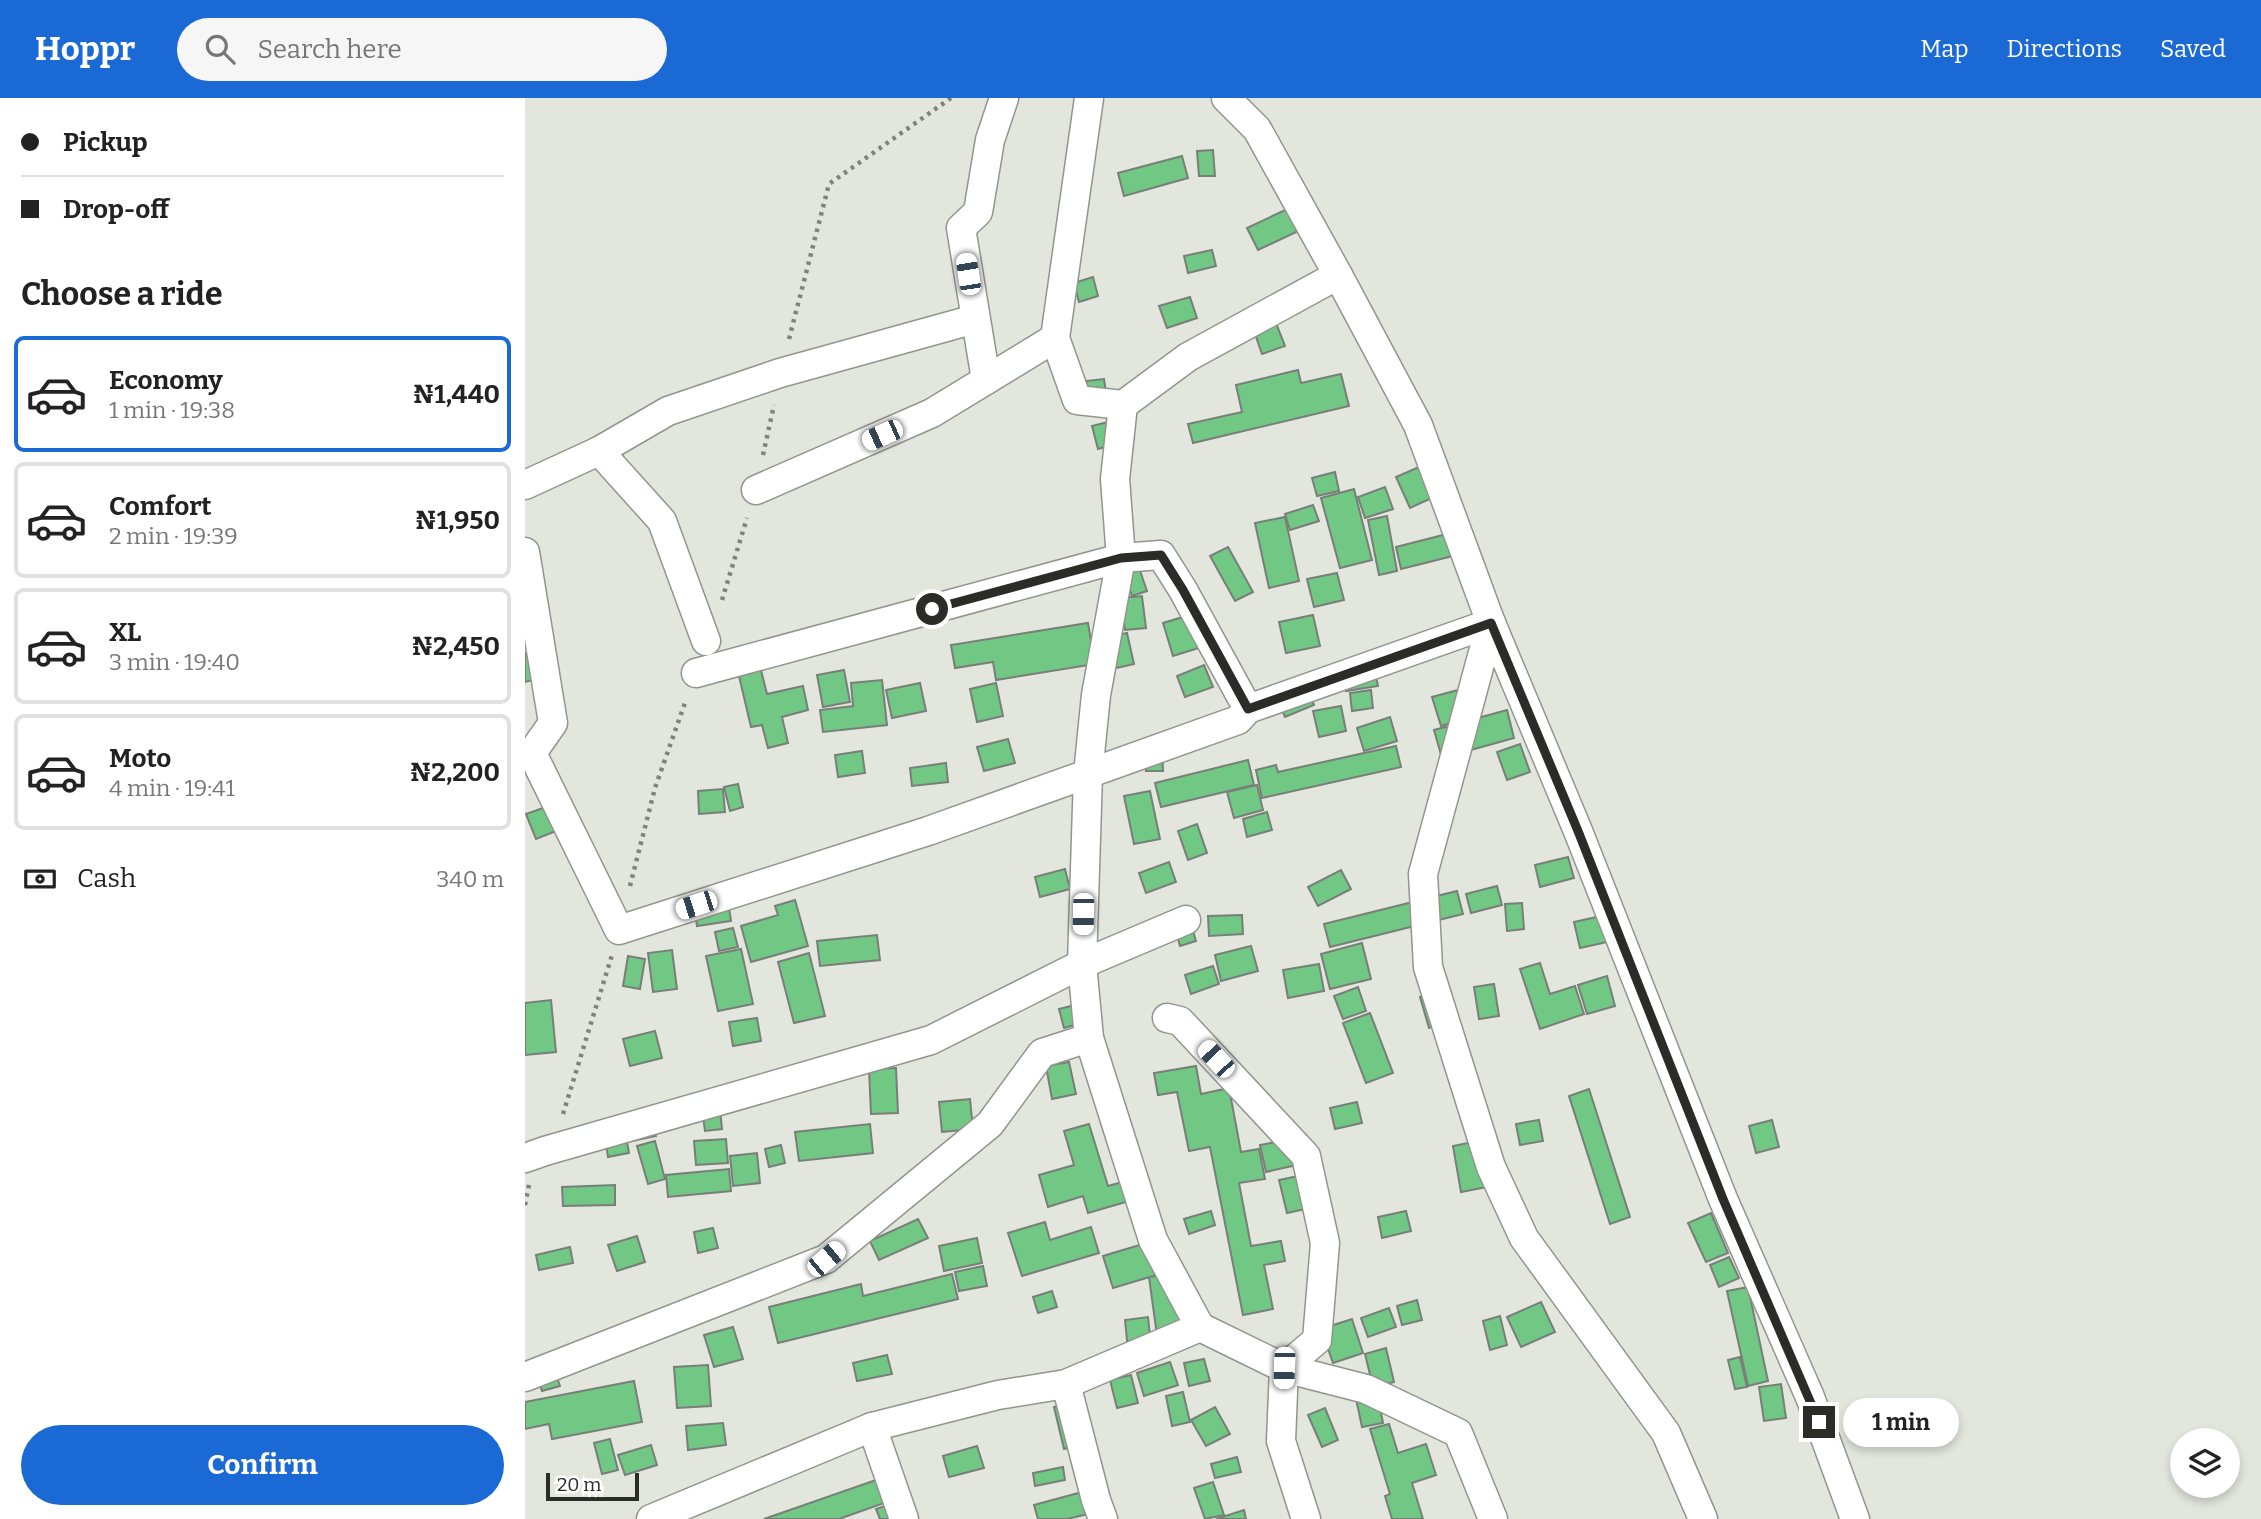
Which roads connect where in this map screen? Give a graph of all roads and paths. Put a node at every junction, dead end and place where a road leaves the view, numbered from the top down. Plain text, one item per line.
1 (1005, 98) edge
2 (1089, 98) edge
3 (1226, 98) edge
4 (1338, 275) junction
5 (975, 319) junction
6 (1055, 338) junction
7 (986, 380) junction
8 (1123, 405) junction
9 (599, 451) junction
10 (525, 485) edge
11 (756, 489) dead end
12 (525, 552) edge
13 (1121, 558) junction
14 (1491, 623) junction
15 (706, 641) dead end
16 (696, 673) dead end
17 (1248, 709) junction
18 (529, 754) edge
19 (1088, 774) junction
20 (1186, 920) dead end
21 (1082, 964) junction
22 (1167, 1018) dead end
23 (1089, 1038) junction
24 (525, 1158) edge
25 (1200, 1327) junction
26 (1284, 1368) junction
27 (525, 1377) edge
28 (1066, 1384) junction
29 (872, 1427) junction
30 (651, 1519) edge
31 (904, 1519) edge
32 (1103, 1519) edge
33 (1305, 1519) edge
34 (1493, 1519) edge
35 (1703, 1519) edge
36 (1855, 1519) edge

1 - 5 street
2 - 6 street
3 - 4 street
4 - 8 street
4 - 14 street
5 - 7 street
5 - 9 street
6 - 7 street
6 - 8 street
7 - 11 street
8 - 13 street
9 - 10 street
9 - 15 street
12 - 18 street
13 - 16 street
13 - 17 street
13 - 19 street
14 - 17 street
14 - 35 street
14 - 36 street
17 - 19 street
18 - 19 street
19 - 21 street
20 - 21 street
21 - 23 street
21 - 24 street
22 - 26 street
23 - 25 street
23 - 27 street
25 - 26 street
25 - 28 street
26 - 33 street
26 - 34 street
28 - 29 street
28 - 32 street
29 - 30 street
29 - 31 street

